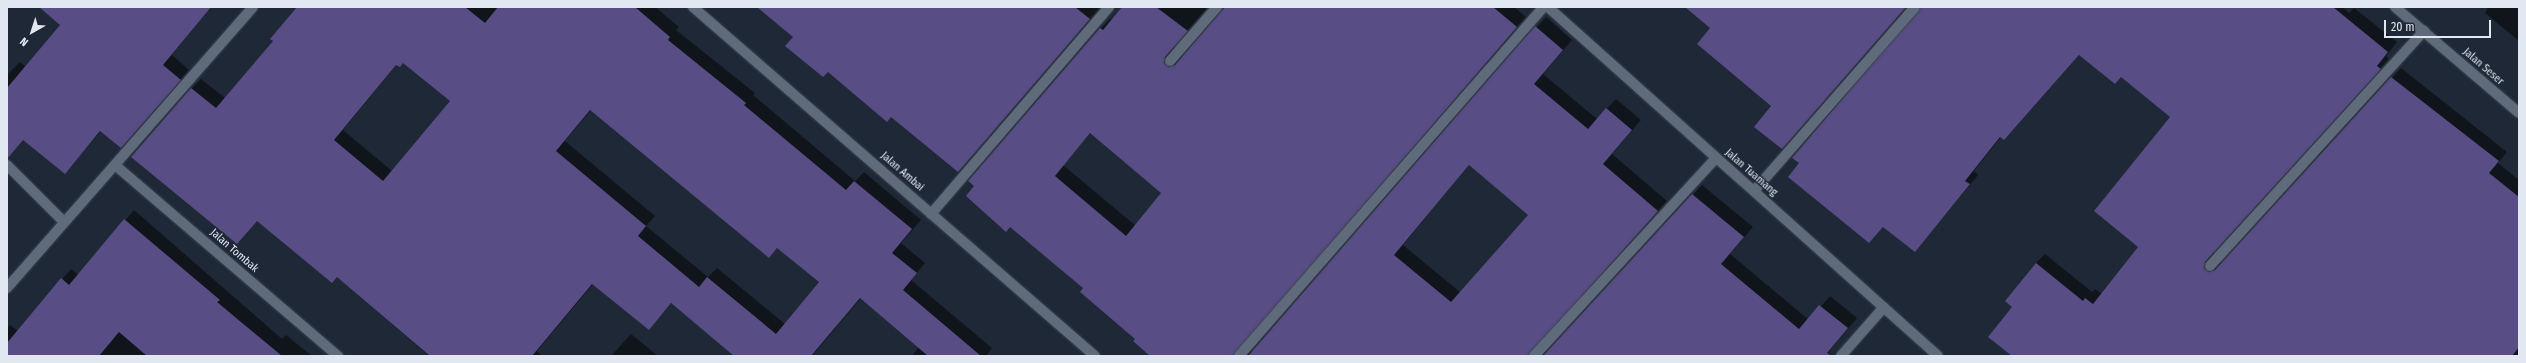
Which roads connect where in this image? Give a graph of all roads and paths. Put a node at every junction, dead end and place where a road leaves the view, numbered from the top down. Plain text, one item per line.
1 (253, 7) edge
2 (693, 7) edge
3 (1109, 7) edge
4 (1217, 7) edge
5 (1543, 7) edge
6 (1548, 7) edge
7 (1915, 7) edge
8 (2395, 7) edge
9 (2424, 32) junction
10 (1170, 61) dead end
11 (2519, 114) edge
12 (1716, 158) junction
13 (7, 165) edge
14 (115, 165) junction
15 (1754, 191) junction
16 (931, 214) junction
17 (64, 222) junction
18 (2210, 266) dead end
19 (7, 288) edge
20 (1884, 308) junction
21 (338, 356) edge
22 (1095, 356) edge
23 (1238, 356) edge
24 (1534, 356) edge
25 (1841, 356) edge
26 (1938, 356) edge

1 - 14 street
2 - 16 street, Jalan Ambai
3 - 16 street
4 - 10 street
5 - 23 street
6 - 12 street, Jalan Tuamang
7 - 15 street
8 - 9 street, Jalan Seser
9 - 11 street, Jalan Seser
9 - 18 street
12 - 15 street, Jalan Tuamang
12 - 24 street
13 - 17 street
14 - 17 street
14 - 21 street, Jalan Tombak
15 - 20 street, Jalan Tuamang
16 - 22 street, Jalan Ambai
17 - 19 street
20 - 25 street
20 - 26 street, Jalan Tuamang

